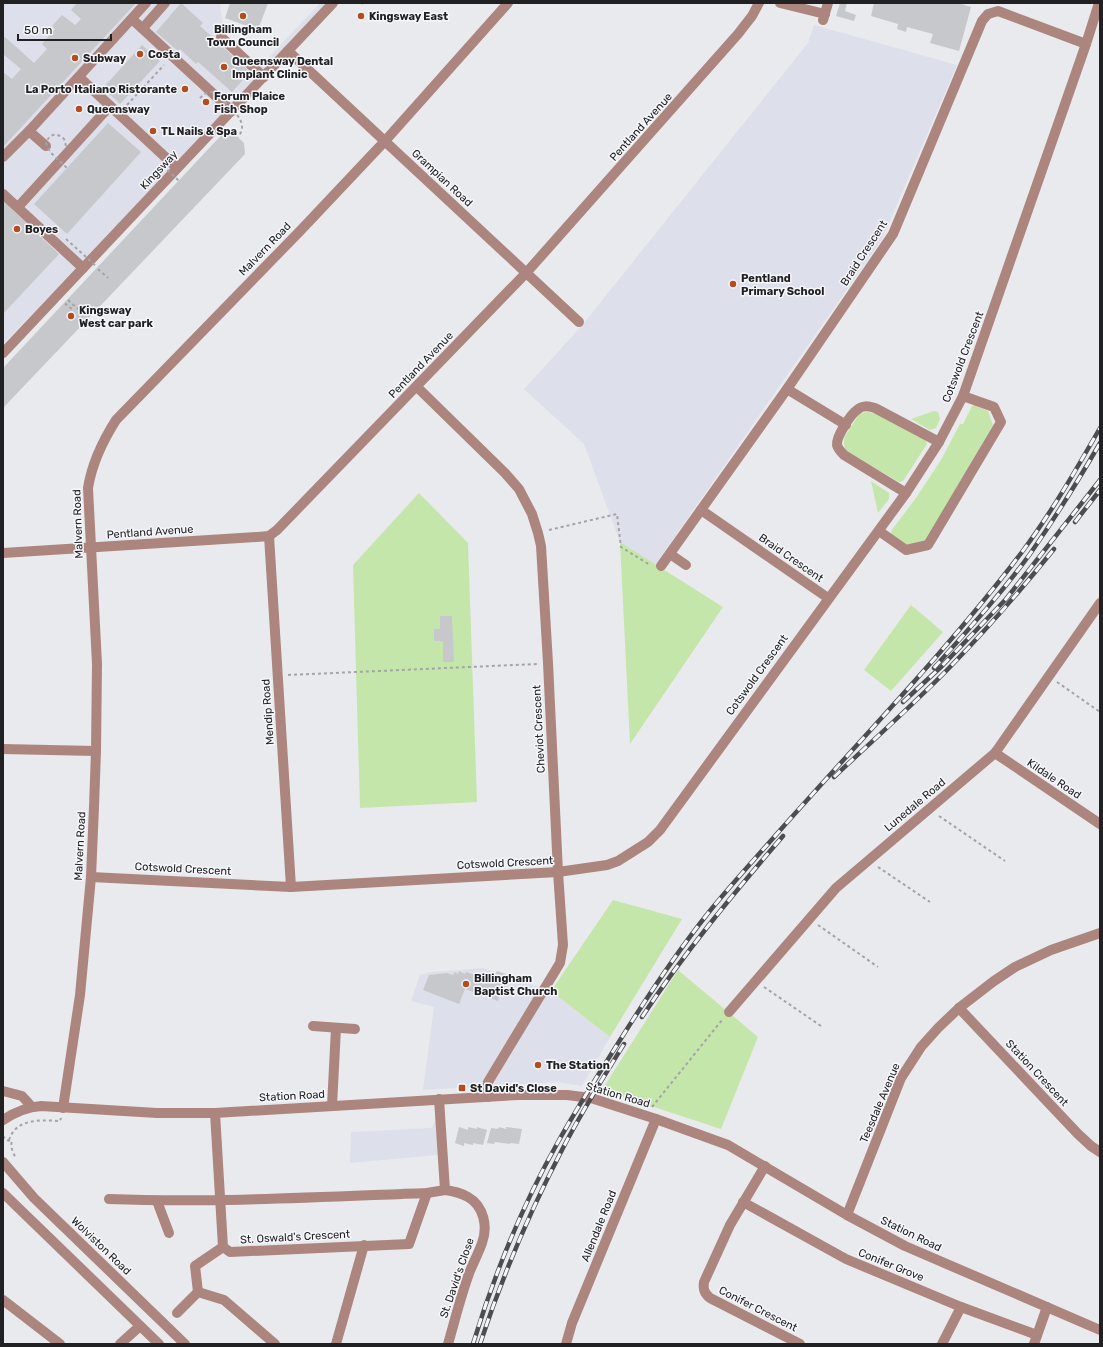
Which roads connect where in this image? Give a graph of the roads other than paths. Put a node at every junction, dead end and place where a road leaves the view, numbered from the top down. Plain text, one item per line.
1 (146, 3) edge
2 (165, 3) edge
3 (333, 3) edge
4 (508, 3) edge
5 (759, 3) edge
6 (780, 3) edge
7 (828, 3) edge
8 (1099, 3) edge
9 (132, 18) junction
10 (143, 28) junction
11 (221, 37) dead end
12 (1086, 44) junction
13 (288, 51) junction
14 (264, 77) junction
15 (79, 78) junction
16 (110, 106) junction
17 (232, 111) junction
18 (29, 131) junction
19 (385, 141) junction
20 (46, 146) dead end
21 (3, 157) edge
22 (184, 165) junction
23 (3, 194) edge
24 (18, 207) junction
25 (83, 268) junction
26 (527, 272) junction
27 (579, 322) dead end
28 (3, 353) edge
29 (417, 387) junction
30 (787, 389) junction
31 (964, 396) junction
32 (846, 425) junction
33 (939, 442) junction
34 (906, 493) junction
35 (702, 510) junction
36 (879, 531) junction
37 (269, 536) junction
38 (91, 548) junction
39 (3, 553) edge
40 (670, 554) junction
41 (686, 565) dead end
42 (661, 566) road end
43 (828, 598) junction
44 (1100, 603) edge
45 (3, 749) edge
46 (96, 751) junction
47 (995, 753) junction
48 (1100, 824) edge
49 (558, 872) junction
50 (91, 877) junction
51 (291, 887) junction
52 (1100, 933) edge
53 (960, 1008) junction
54 (729, 1012) road end
55 (313, 1026) dead end
56 (336, 1028) junction
57 (355, 1029) dead end
58 (3, 1091) edge
59 (488, 1097) junction
60 (439, 1100) junction
61 (332, 1106) junction
62 (32, 1107) junction
63 (63, 1108) junction
64 (215, 1113) junction
65 (656, 1119) junction
66 (3, 1120) edge
67 (1100, 1152) edge
68 (3, 1162) edge
69 (765, 1166) junction
70 (445, 1190) junction
71 (3, 1193) edge
72 (427, 1193) junction
73 (109, 1199) dead end
74 (221, 1200) junction
75 (158, 1201) junction
76 (743, 1202) junction
77 (847, 1216) junction
78 (169, 1234) dead end
79 (364, 1245) junction
80 (223, 1247) junction
81 (198, 1292) junction
82 (3, 1300) edge
83 (961, 1307) junction
84 (1047, 1307) junction
85 (177, 1313) dead end
86 (140, 1326) junction
87 (1100, 1330) edge
88 (1035, 1340) edge
89 (60, 1344) edge
90 (120, 1344) edge
91 (159, 1344) edge
92 (185, 1344) edge
93 (275, 1344) edge
94 (336, 1344) edge
95 (448, 1344) edge
96 (566, 1344) edge
97 (800, 1344) edge
98 (942, 1344) edge

1 - 9 street
2 - 10 street
3 - 13 street, Kingsway
4 - 19 street, Malvern Road
5 - 26 street, Pentland Avenue
6 - 7 street
8 - 12 street, Cotswold Crescent
9 - 10 street
9 - 15 street
10 - 17 street
11 - 14 street
12 - 30 street, Braid Crescent
12 - 31 street, Cotswold Crescent
13 - 14 street, Kingsway
13 - 19 street, Grampian Road
14 - 17 street, Kingsway
15 - 16 street
15 - 18 street
16 - 22 street
16 - 24 street
17 - 22 street, Kingsway
18 - 20 street
18 - 21 street
19 - 26 street, Grampian Road
19 - 38 street, Malvern Road
22 - 25 street, Kingsway
23 - 24 street
24 - 25 street
25 - 28 street, Kingsway
26 - 27 street, Grampian Road
26 - 29 street, Pentland Avenue
29 - 37 street, Pentland Avenue
29 - 49 street, Cheviot Crescent
30 - 32 street
30 - 35 street, Braid Crescent
31 - 33 street, Cotswold Crescent
31 - 36 street
32 - 33 street
32 - 34 street
33 - 34 street, Cotswold Crescent
34 - 36 street, Cotswold Crescent
35 - 40 street, Braid Crescent
35 - 43 street, Braid Crescent
36 - 43 street, Cotswold Crescent
37 - 38 street, Pentland Avenue
37 - 51 street, Mendip Road
38 - 39 street, Pentland Avenue
38 - 46 street, Malvern Road
40 - 41 street
40 - 42 street, Braid Crescent
43 - 49 street, Cotswold Crescent
44 - 47 street, Lunedale Road
45 - 46 street
46 - 50 street, Malvern Road
47 - 48 street, Kildale Road
47 - 54 street, Lunedale Road
49 - 51 street, Cotswold Crescent
49 - 59 street, Cheviot Crescent
50 - 51 street, Cotswold Crescent
50 - 63 street, Malvern Road
52 - 53 street, Teesdale Avenue
53 - 67 street, Station Crescent
53 - 77 street, Teesdale Avenue
55 - 56 street
56 - 57 street
56 - 61 street
58 - 62 street
59 - 60 street, Station Road
59 - 65 street, Station Road
60 - 61 street, Station Road
60 - 70 street
61 - 64 street, Station Road
62 - 63 street, Station Road
62 - 66 street, Station Road
63 - 64 street, Station Road
64 - 74 street
65 - 69 street, Station Road
65 - 96 street, Allendale Road
68 - 92 street, Wolviston Road
69 - 76 street, Conifer Crescent
69 - 77 street, Station Road
70 - 72 street
70 - 95 street, St. David's Close
71 - 86 street
72 - 74 street
72 - 79 street, St. Oswald's Crescent
73 - 75 street
74 - 75 street
74 - 80 street
75 - 78 street
76 - 83 street, Conifer Grove
76 - 97 street, Conifer Crescent
77 - 84 street, Station Road
79 - 80 street, St. Oswald's Crescent
79 - 94 street
80 - 81 street
81 - 85 street
81 - 93 street
82 - 89 street
83 - 88 street, Conifer Grove
83 - 98 street
84 - 87 street, Station Road
84 - 88 street
86 - 90 street
86 - 91 street

